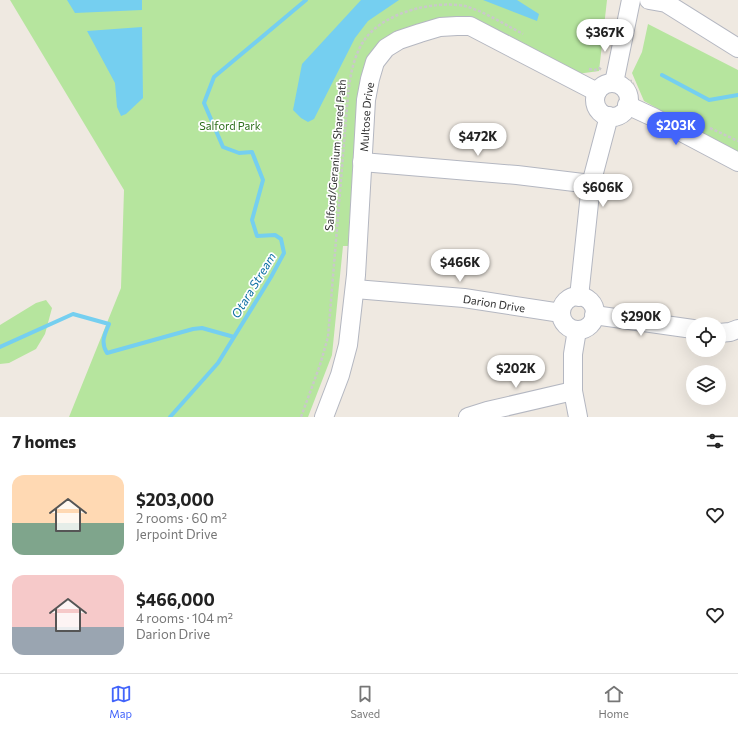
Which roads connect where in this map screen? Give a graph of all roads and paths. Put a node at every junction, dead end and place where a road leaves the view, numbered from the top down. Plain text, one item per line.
1 (631, 0) edge
2 (649, 0) edge
3 (529, 38) dead end
4 (738, 48) edge
5 (585, 67) dead end
6 (609, 77) junction
7 (597, 92) junction
8 (627, 105) junction
9 (609, 116) junction
10 (362, 162) junction
11 (738, 162) edge
12 (591, 184) junction
13 (355, 289) junction
14 (579, 297) junction
15 (561, 313) junction
16 (594, 315) junction
17 (686, 328) edge
18 (738, 329) edge
19 (577, 330) junction
20 (726, 332) edge
21 (573, 391) junction
22 (300, 417) edge
23 (324, 417) edge
24 (468, 417) edge
25 (578, 417) edge

1 - 6 street
2 - 4 street
3 - 22 path, Salford/Geranium Shared Path
5 - 6 path
6 - 7 street
6 - 8 street
7 - 9 street
7 - 10 street, Multose Drive
8 - 9 street
8 - 11 street
9 - 12 street
10 - 12 street
10 - 13 street, Multose Drive
12 - 14 street
13 - 15 street, Darion Drive
13 - 23 street, Multose Drive
14 - 15 street
14 - 16 street
15 - 19 street
16 - 17 street
16 - 19 street
18 - 20 street
19 - 21 street
21 - 24 street
21 - 25 street

